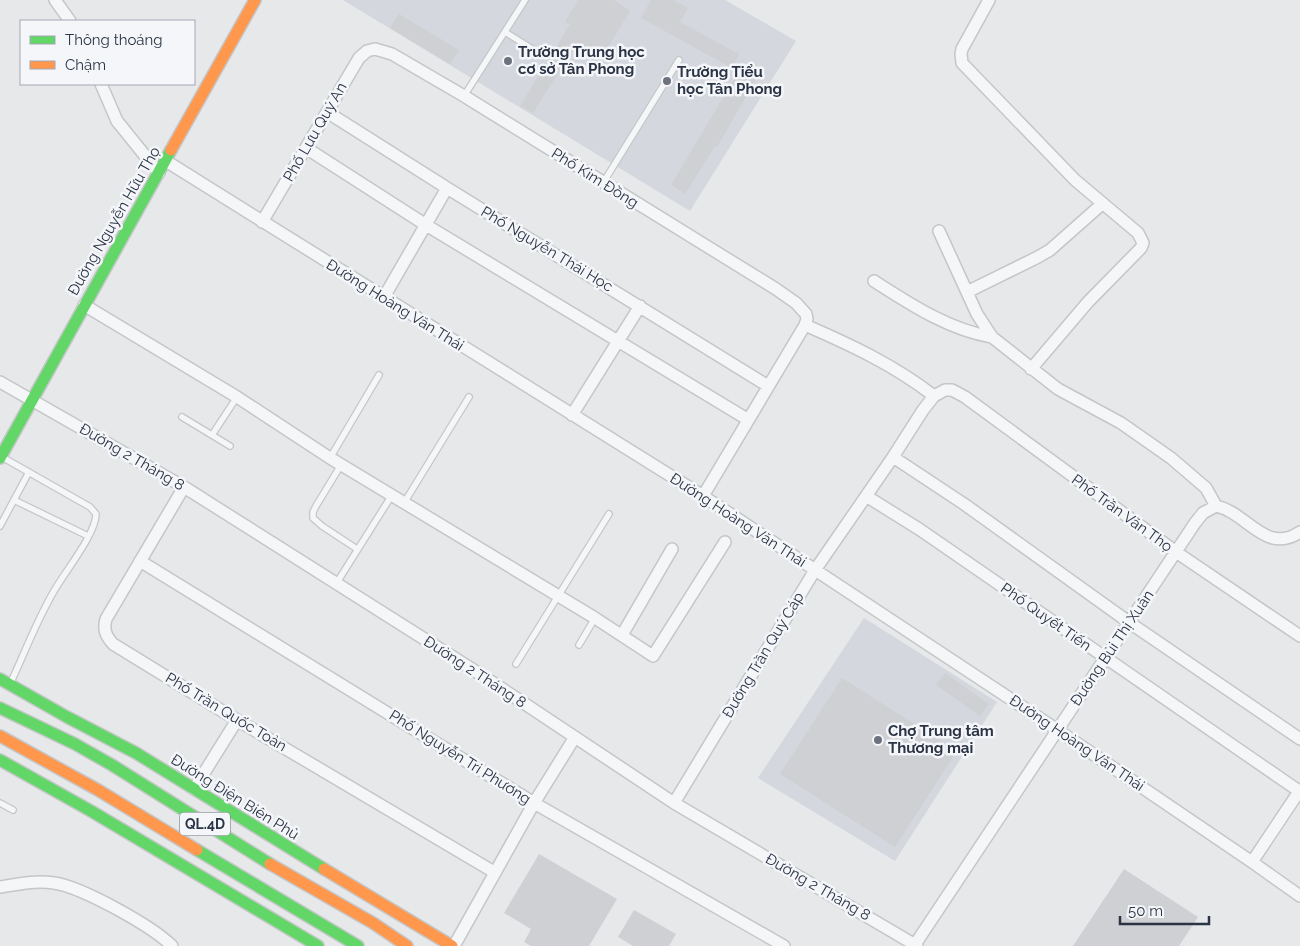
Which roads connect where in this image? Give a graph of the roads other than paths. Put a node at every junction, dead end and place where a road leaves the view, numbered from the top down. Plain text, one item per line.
1 (55, 0) edge
2 (254, 0) edge
3 (525, 0) edge
4 (989, 0) edge
5 (69, 20) edge
6 (505, 32) junction
7 (375, 49) joint
8 (536, 52) dead end
9 (679, 60) dead end
10 (101, 85) edge
11 (464, 96) junction
12 (327, 112) junction
13 (306, 148) junction
14 (166, 161) junction
15 (159, 173) junction
16 (603, 183) junction
17 (447, 188) junction
18 (1102, 204) junction
19 (262, 222) junction
20 (426, 225) junction
21 (939, 231) dead end
22 (874, 281) dead end
23 (967, 292) junction
24 (384, 297) junction
25 (84, 305) junction
26 (640, 306) junction
27 (806, 322) junction
28 (992, 337) junction
29 (618, 341) junction
30 (1031, 369) junction
31 (379, 375) dead end
32 (0, 382) edge
33 (768, 386) junction
34 (945, 390) joint
35 (934, 396) junction
36 (237, 397) junction
37 (469, 397) dead end
38 (32, 400) junction
39 (572, 415) junction
40 (182, 417) dead end
41 (748, 418) junction
42 (212, 434) junction
43 (230, 446) dead end
44 (0, 457) edge
45 (893, 457) junction
46 (330, 458) junction
47 (342, 464) junction
48 (29, 472) junction
49 (184, 487) junction
50 (392, 495) junction
51 (702, 496) junction
52 (866, 496) junction
53 (14, 500) junction
54 (404, 503) junction
55 (1216, 506) junction
56 (610, 514) dead end
57 (0, 526) edge
58 (1300, 532) edge
59 (88, 536) junction
60 (726, 542) dead end
61 (357, 549) junction
62 (672, 549) dead end
63 (1176, 552) junction
64 (140, 561) junction
65 (815, 570) junction
66 (336, 584) junction
67 (559, 597) junction
68 (595, 618) junction
69 (1130, 623) junction
70 (622, 635) junction
71 (1300, 636) edge
72 (579, 645) dead end
73 (1106, 659) junction
74 (516, 664) dead end
75 (5, 682) edge
76 (0, 708) edge
77 (237, 720) junction
78 (1056, 729) junction
79 (0, 736) edge
80 (575, 738) junction
81 (1300, 738) edge
82 (0, 760) edge
83 (194, 789) junction
84 (1300, 791) edge
85 (0, 803) edge
86 (534, 803) junction
87 (674, 803) junction
88 (13, 810) dead end
89 (1252, 862) junction
90 (494, 872) junction
91 (0, 887) edge
92 (1300, 896) edge
93 (172, 946) edge
94 (318, 946) edge
95 (358, 946) edge
96 (408, 946) edge
97 (453, 946) edge
98 (784, 946) edge
99 (915, 946) edge

1 - 5 street
2 - 14 main road, Đường Nguyễn Hữu Thọ
3 - 6 lane
4 - 18 street
6 - 8 lane
6 - 11 lane
7 - 11 street, Phố Kim Đồng
7 - 12 street, Phố Lưu Quý An
9 - 16 lane
10 - 15 street
11 - 16 street, Phố Kim Đồng
12 - 13 street, Phố Lưu Quý An
12 - 17 street, Phố Nguyễn Thái Học
13 - 19 street, Phố Lưu Quý An
13 - 20 street
14 - 15 main road, Đường Nguyễn Hữu Thọ
14 - 19 street, Đường Hoàng Văn Thái
15 - 25 main road, Đường Nguyễn Hữu Thọ
16 - 27 street, Phố Kim Đồng
17 - 20 street
17 - 26 street, Phố Nguyễn Thái Học
18 - 23 street
18 - 30 street
19 - 24 street, Đường Hoàng Văn Thái
20 - 24 street
20 - 29 street
21 - 23 street
22 - 28 street
23 - 28 street
24 - 39 street, Đường Hoàng Văn Thái
25 - 36 street
25 - 38 main road, Đường Nguyễn Hữu Thọ
26 - 29 street
26 - 33 street, Phố Nguyễn Thái Học
27 - 33 street
27 - 35 street
28 - 30 street
29 - 39 street
29 - 41 street
30 - 55 street
31 - 46 lane
32 - 38 street, Đường 2 Tháng 8
33 - 41 street
34 - 35 street, Đường Trần Quý Cáp
34 - 63 street, Phố Trần Văn Thọ
35 - 45 street, Đường Trần Quý Cáp
36 - 42 lane
36 - 46 street
37 - 54 lane
38 - 44 main road, Đường Nguyễn Hữu Thọ
38 - 49 street, Đường 2 Tháng 8
39 - 51 street, Đường Hoàng Văn Thái
40 - 42 lane
41 - 51 street
42 - 43 lane
44 - 48 lane
45 - 52 street, Đường Trần Quý Cáp
45 - 69 street
46 - 47 street
47 - 50 street
47 - 61 lane
48 - 53 lane
48 - 59 lane
49 - 64 street, Phố Trần Quốc Toản
49 - 66 street, Đường 2 Tháng 8
50 - 54 street
50 - 61 lane
51 - 65 street, Đường Hoàng Văn Thái
52 - 65 street, Đường Trần Quý Cáp
52 - 73 street, Phố Quyết Tiến
53 - 57 lane
53 - 59 lane
54 - 67 street
55 - 58 street
55 - 63 street, Đường Bùi Thị Xuân
56 - 67 lane
59 - 75 lane
60 - 70 street
61 - 66 lane
62 - 70 street
63 - 69 street, Đường Bùi Thị Xuân
63 - 71 street, Phố Trần Văn Thọ
64 - 77 street, Phố Trần Quốc Toản
64 - 86 street, Phố Nguyễn Tri Phương
65 - 78 street, Đường Hoàng Văn Thái
65 - 87 street, Đường Trần Quý Cáp
66 - 80 street, Đường 2 Tháng 8
67 - 68 street
67 - 74 lane
68 - 70 street
68 - 72 lane
69 - 73 street, Đường Bùi Thị Xuân
69 - 81 street
73 - 78 street, Đường Bùi Thị Xuân
73 - 84 street, Phố Quyết Tiến
75 - 83 main road, Đường Điện Biên Phủ / QL.4D
76 - 96 main road, QL.4D
77 - 83 street
77 - 90 street, Phố Trần Quốc Toản
78 - 89 street, Đường Hoàng Văn Thái
78 - 99 street, Đường Bùi Thị Xuân
79 - 95 main road, QL.4D
80 - 86 street
80 - 87 street, Đường 2 Tháng 8
82 - 94 main road
83 - 97 main road, Đường Điện Biên Phủ / QL.4D
84 - 89 street
85 - 88 lane
86 - 90 street
86 - 98 street, Phố Nguyễn Tri Phương
87 - 99 street, Đường 2 Tháng 8
89 - 92 street, Đường Hoàng Văn Thái
90 - 97 street
91 - 93 street

